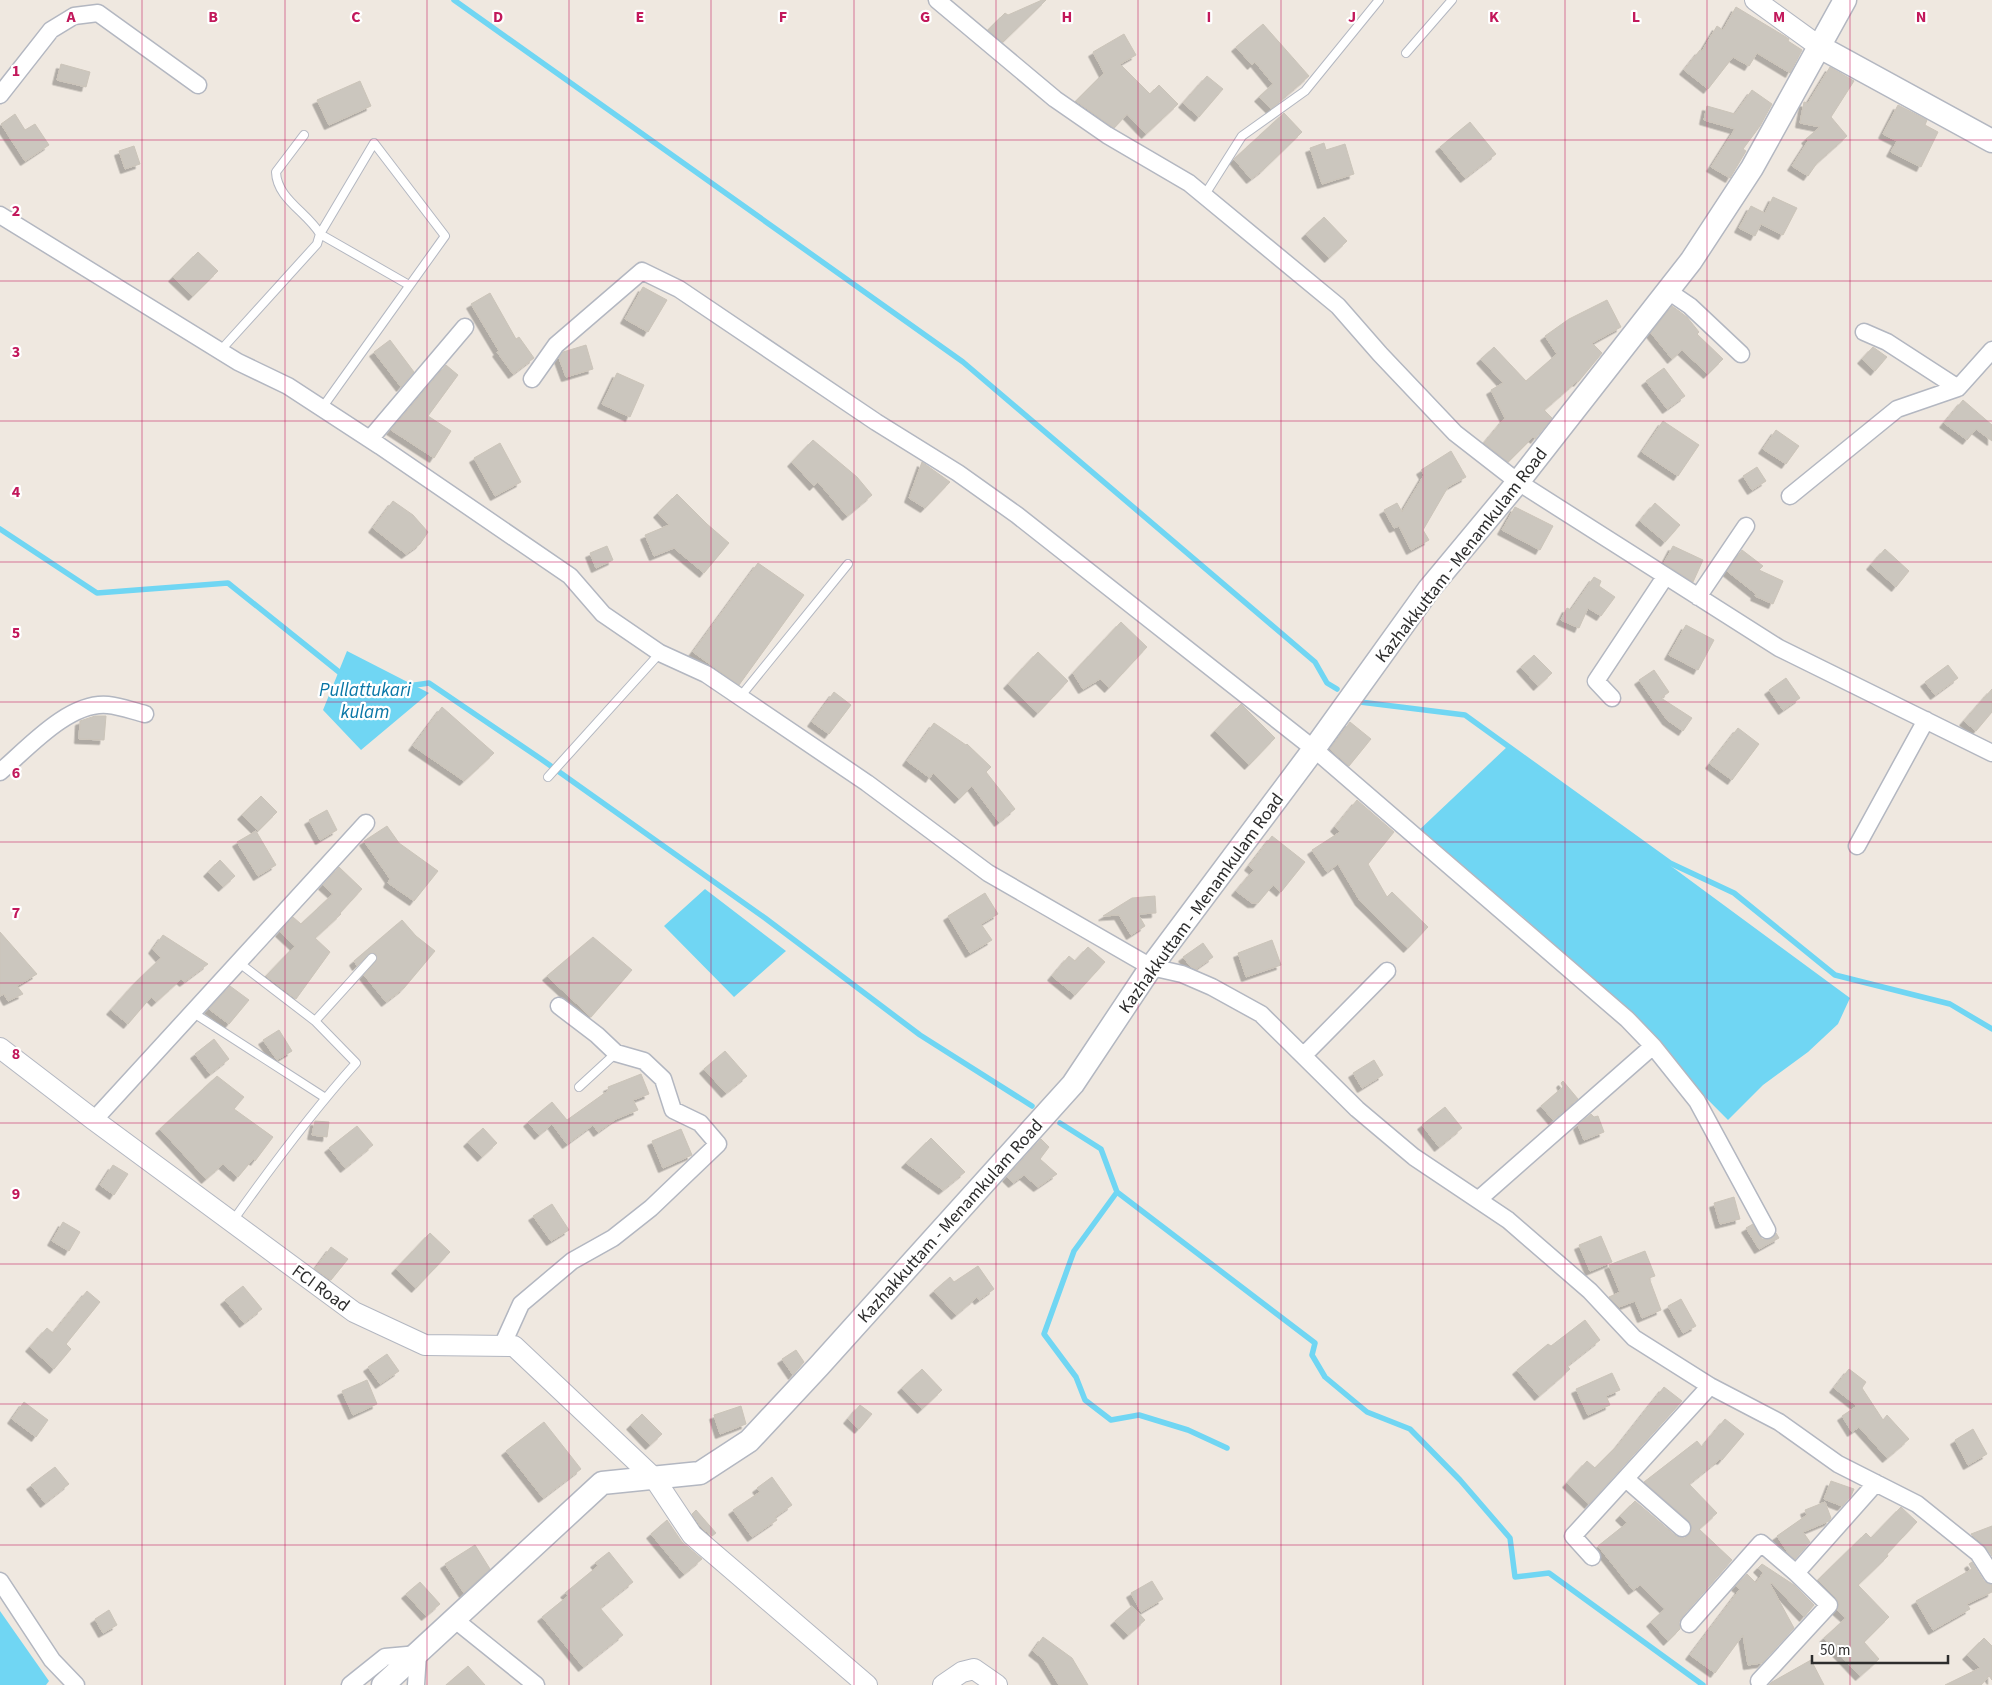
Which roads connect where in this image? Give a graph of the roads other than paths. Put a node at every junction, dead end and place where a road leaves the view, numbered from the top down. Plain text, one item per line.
1 (937, 0) edge
2 (1379, 0) edge
3 (1452, 0) edge
4 (1755, 0) edge
5 (1845, 0) edge
6 (1820, 47) junction
7 (1406, 53) dead end
8 (198, 85) dead end
9 (0, 95) edge
10 (304, 135) dead end
11 (1992, 141) edge
12 (1204, 196) junction
13 (0, 215) edge
14 (320, 234) junction
15 (409, 285) junction
16 (1668, 291) junction
17 (464, 327) dead end
18 (1864, 332) dead end
19 (1992, 350) edge
20 (220, 352) junction
21 (1741, 354) dead end
22 (532, 379) dead end
23 (1958, 388) junction
24 (322, 408) junction
25 (370, 439) junction
26 (1518, 482) junction
27 (1790, 496) dead end
28 (1746, 526) dead end
29 (848, 564) dead end
30 (1665, 576) junction
31 (1698, 597) junction
32 (660, 654) junction
33 (740, 697) junction
34 (1612, 698) dead end
35 (146, 714) dead end
36 (1926, 720) junction
37 (1314, 749) junction
38 (1992, 753) edge
39 (0, 772) edge
40 (548, 777) dead end
41 (366, 823) dead end
42 (1857, 846) dead end
43 (372, 958) dead end
44 (238, 962) junction
45 (1151, 967) junction
46 (1387, 970) dead end
47 (559, 1006) dead end
48 (192, 1012) junction
49 (315, 1021) junction
50 (1653, 1046) junction
51 (0, 1048) edge
52 (616, 1053) junction
53 (1304, 1055) junction
54 (579, 1087) dead end
55 (324, 1097) junction
56 (94, 1120) junction
57 (1479, 1199) junction
58 (232, 1222) junction
59 (1767, 1230) dead end
60 (502, 1346) junction
61 (1710, 1386) junction
62 (654, 1478) junction
63 (1626, 1479) junction
64 (1876, 1483) junction
65 (1682, 1528) dead end
66 (1592, 1557) dead end
67 (1796, 1573) junction
68 (1992, 1575) edge
69 (0, 1581) edge
70 (454, 1619) junction
71 (1689, 1624) dead end
72 (418, 1654) junction
73 (1759, 1681) dead end
74 (76, 1685) edge
75 (350, 1685) edge
76 (383, 1685) edge
77 (416, 1685) edge
78 (536, 1685) edge
79 (867, 1685) edge
80 (943, 1685) edge
81 (997, 1685) edge

1 - 12 street
2 - 12 lane
3 - 7 lane
4 - 6 street
5 - 6 main road, Kazhakkuttam - Menamkulam Road
6 - 11 main road
6 - 16 main road, Kazhakkuttam - Menamkulam Road
8 - 9 street
10 - 14 lane
12 - 26 street
13 - 20 street
14 - 15 lane
14 - 15 lane
14 - 20 lane
15 - 24 lane
16 - 21 street
16 - 26 main road, Kazhakkuttam - Menamkulam Road
17 - 25 street
18 - 23 street
19 - 23 street
20 - 24 street
22 - 37 street
23 - 27 street
24 - 25 street
25 - 32 street
26 - 30 street
26 - 37 main road, Kazhakkuttam - Menamkulam Road
28 - 31 street
29 - 33 lane
30 - 31 street
30 - 34 street
31 - 36 street
32 - 33 street
32 - 40 lane
33 - 45 street
35 - 39 street
36 - 38 street
36 - 42 street
37 - 45 main road, Kazhakkuttam - Menamkulam Road
37 - 50 street
41 - 44 street
43 - 49 lane
44 - 48 street
44 - 49 lane
45 - 53 street
45 - 62 main road, Kazhakkuttam - Menamkulam Road
46 - 53 street
47 - 52 street
48 - 55 lane
48 - 56 street
49 - 55 lane
50 - 57 street
50 - 59 street
51 - 56 street, FCI Road
52 - 54 lane
52 - 60 street
53 - 57 street
55 - 58 lane
56 - 58 street, FCI Road
57 - 61 street
58 - 60 street, FCI Road
60 - 62 street, FCI Road
61 - 63 street
61 - 64 street
62 - 70 main road, Kazhakkuttam - Menamkulam Road
62 - 79 street, FCI Road
63 - 65 street
63 - 66 street
64 - 67 street
64 - 68 street
67 - 71 street
67 - 73 street
69 - 74 street
70 - 72 main road, Kazhakkuttam - Menamkulam Road
70 - 78 street
72 - 75 street
72 - 76 main road, Kazhakkuttam - Menamkulam Road
72 - 77 street
80 - 81 street

